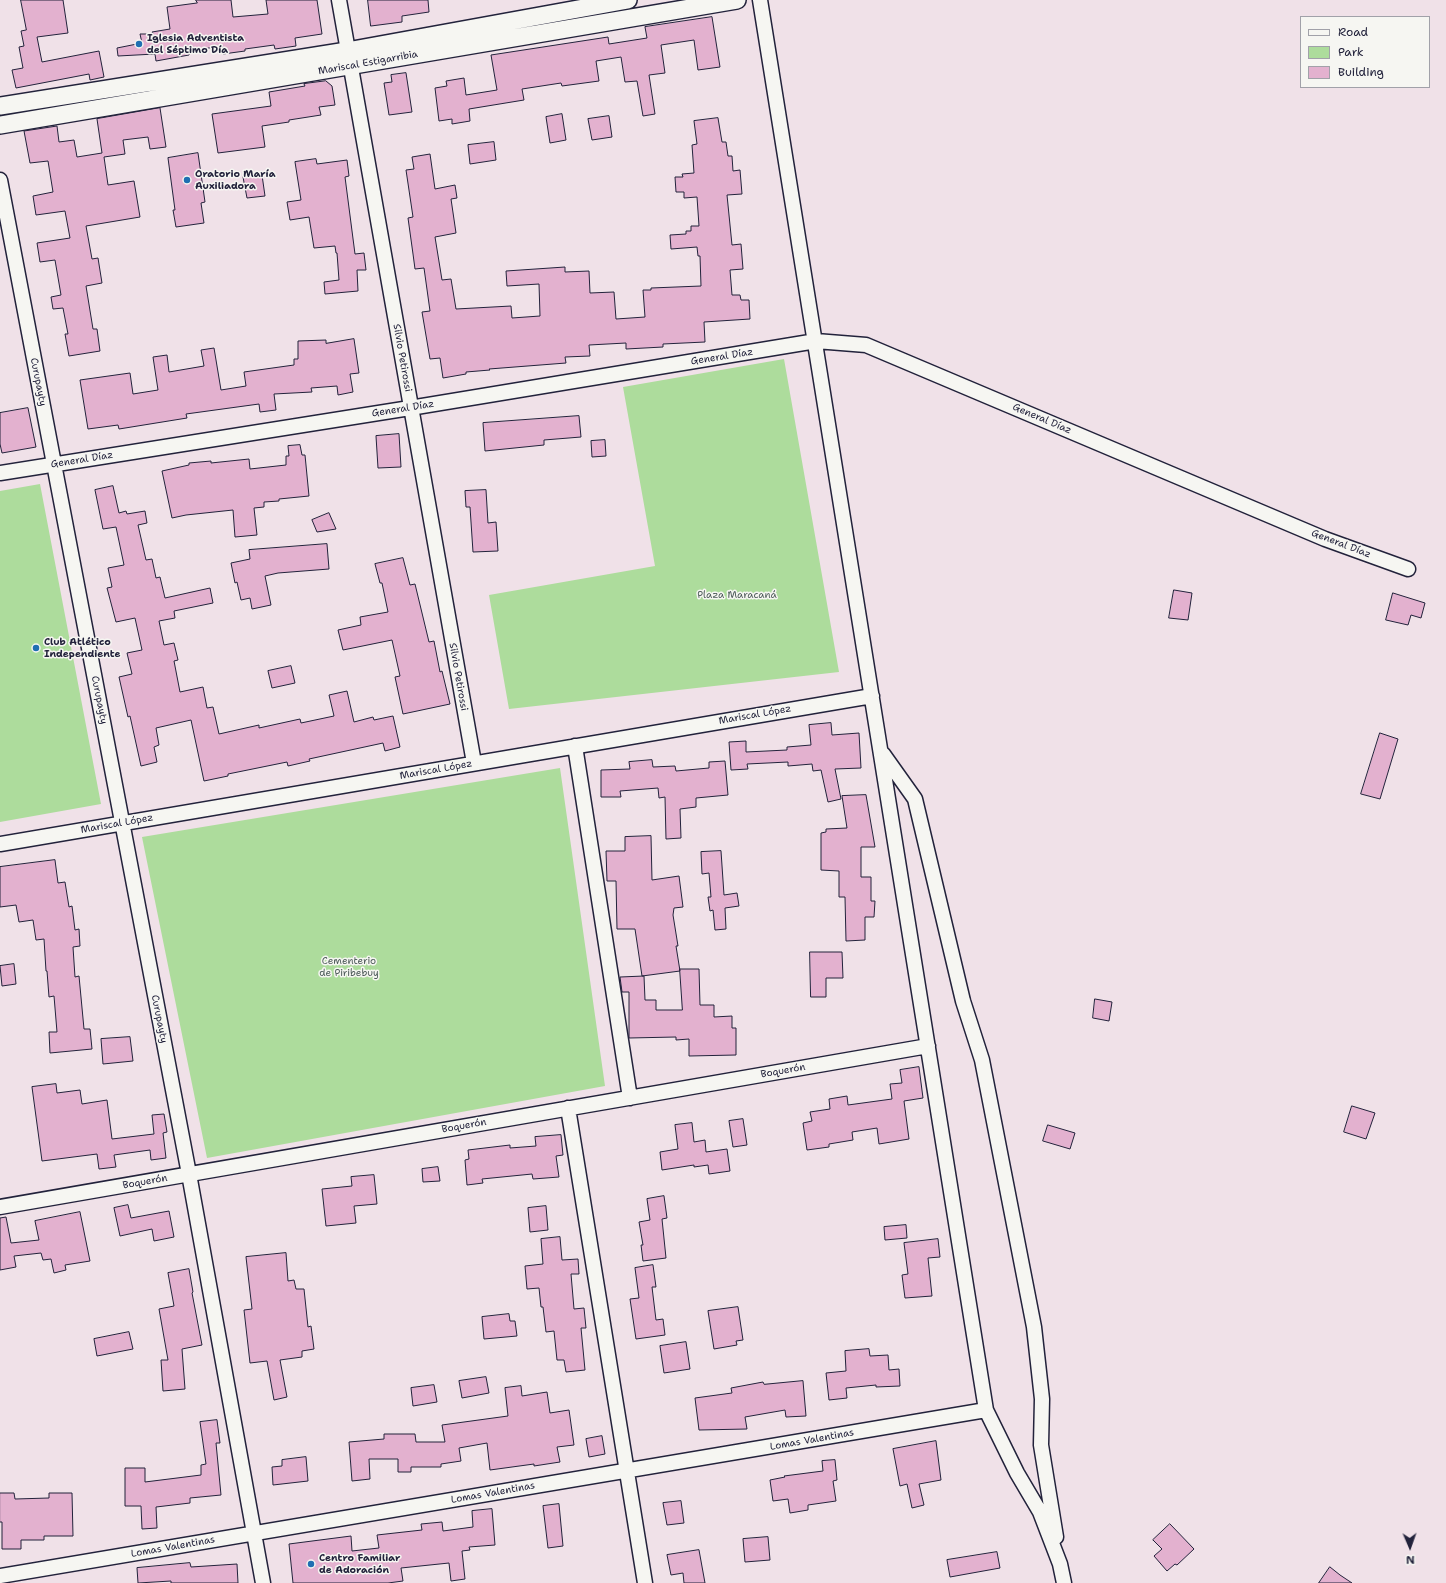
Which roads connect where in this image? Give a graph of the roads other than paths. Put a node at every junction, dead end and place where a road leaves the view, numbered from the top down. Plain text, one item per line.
1 (339, 0) edge
2 (628, 0) edge
3 (737, 0) edge
4 (760, 0) edge
5 (349, 58) junction
6 (0, 106) edge
7 (0, 125) edge
8 (0, 180) edge
9 (816, 341) junction
10 (410, 408) junction
11 (54, 464) junction
12 (0, 473) edge
13 (1408, 569) dead end
14 (872, 696) junction
15 (575, 746) junction
16 (881, 751) junction
17 (474, 764) junction
18 (122, 823) junction
19 (0, 844) edge
20 (928, 1046) junction
21 (630, 1098) junction
22 (568, 1108) junction
23 (188, 1174) junction
24 (0, 1207) edge
25 (986, 1410) junction
26 (627, 1471) junction
27 (254, 1534) junction
28 (1060, 1564) junction
29 (0, 1576) edge
30 (263, 1583) edge
31 (645, 1583) edge
32 (1064, 1583) edge

1 - 5 street, Silvio Petirossi
2 - 5 street
3 - 5 street, Mariscal Estigarribia
4 - 9 street
5 - 6 street
5 - 7 street, Mariscal Estigarribia
5 - 10 street, Silvio Petirossi
8 - 11 street, Curupayty
9 - 10 street, General Díaz
9 - 13 street, General Díaz
9 - 14 street
10 - 11 street, General Díaz
10 - 17 street, Silvio Petirossi
11 - 12 street, General Díaz
11 - 18 street, Curupayty
14 - 15 street, Mariscal López
14 - 16 street
15 - 17 street, Mariscal López
15 - 21 street
16 - 20 street
16 - 28 street
17 - 18 street, Mariscal López
18 - 19 street, Mariscal López
18 - 23 street, Curupayty
20 - 21 street, Boquerón
20 - 25 street
21 - 22 street, Boquerón
22 - 23 street, Boquerón
22 - 26 street
23 - 24 street, Boquerón
23 - 27 street, Curupayty
25 - 26 street, Lomas Valentinas
25 - 28 street
26 - 27 street, Lomas Valentinas
26 - 31 street
27 - 29 street, Lomas Valentinas
27 - 30 street, Curupayty
28 - 32 street

